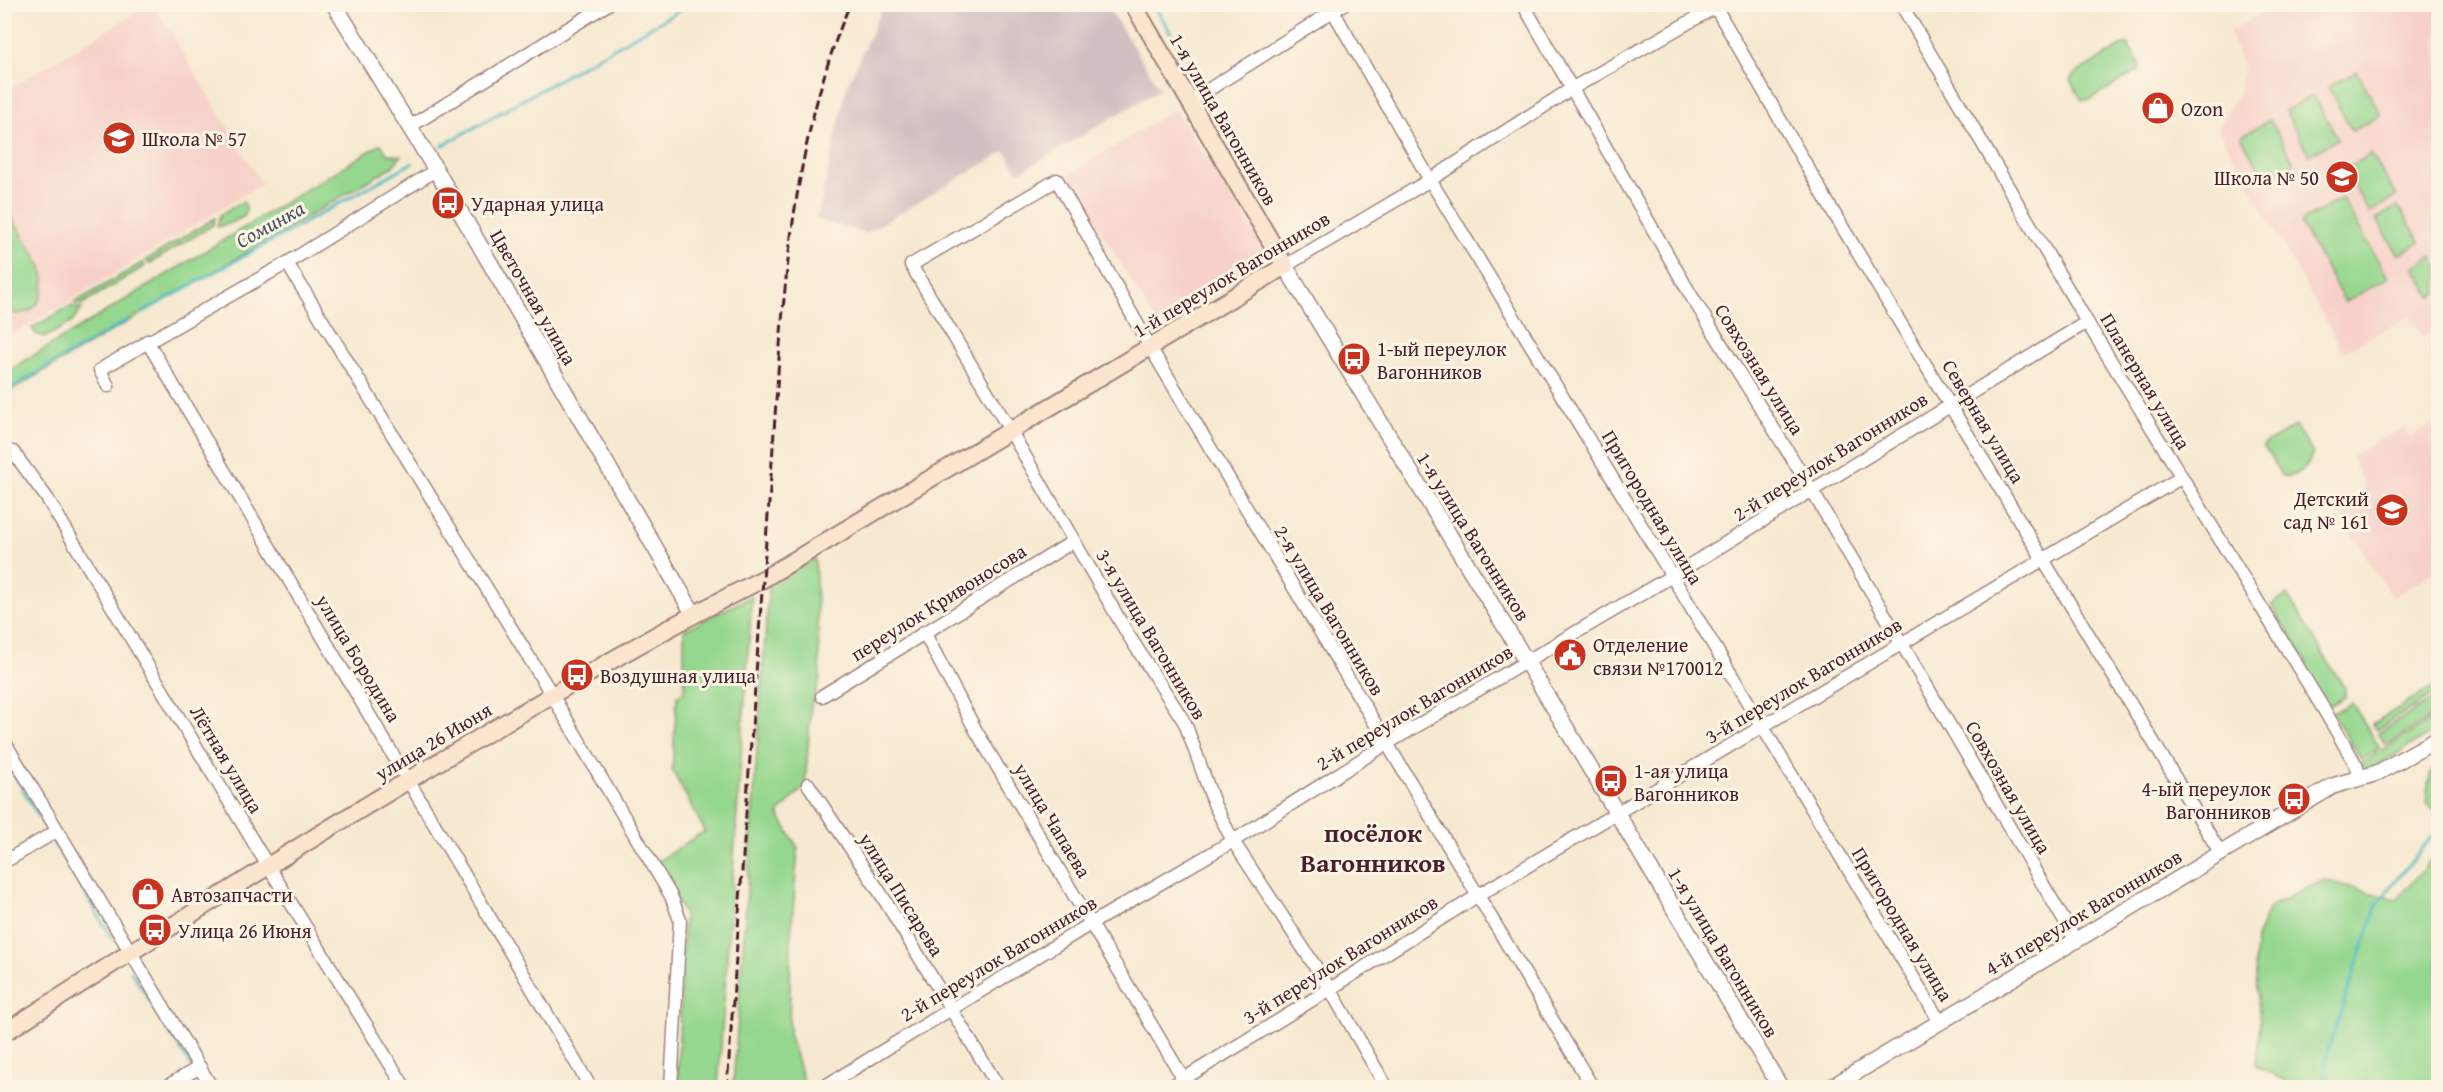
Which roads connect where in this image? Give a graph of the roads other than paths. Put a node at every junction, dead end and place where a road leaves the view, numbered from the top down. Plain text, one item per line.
1 (334, 4) edge
2 (608, 4) edge
3 (1133, 4) edge
4 (1523, 4) edge
5 (1901, 4) edge
6 (1718, 6) edge
7 (1338, 8) edge
8 (1571, 89) junction
9 (1189, 102) junction
10 (409, 127) junction
11 (436, 170) junction
12 (1430, 180) junction
13 (287, 263) junction
14 (911, 265) joint
15 (1285, 266) junction
16 (2087, 322) junction
17 (147, 341) junction
18 (1150, 346) junction
19 (108, 386) dead end
20 (1950, 404) junction
21 (1011, 432) junction
22 (9, 454) edge
23 (2182, 477) junction
24 (1811, 489) junction
25 (1074, 541) junction
26 (2044, 558) junction
27 (1672, 576) junction
28 (763, 579) joint
29 (693, 614) junction
30 (924, 632) junction
31 (1903, 644) junction
32 (1526, 661) junction
33 (551, 695) junction
34 (822, 696) dead end
35 (1761, 728) junction
36 (2439, 739) edge
37 (4, 741) edge
38 (1386, 744) junction
39 (2360, 776) junction
40 (409, 779) junction
41 (808, 784) dead end
42 (1617, 813) junction
43 (57, 831) junction
44 (1233, 841) junction
45 (2221, 854) junction
46 (4, 862) edge
47 (268, 865) junction
48 (1477, 896) junction
49 (1092, 923) junction
50 (2076, 939) junction
51 (132, 951) junction
52 (1330, 989) junction
53 (951, 1010) junction
54 (1940, 1022) junction
55 (4, 1033) edge
56 (200, 1067) junction
57 (1186, 1083) edge
58 (165, 1088) edge
59 (212, 1088) edge
60 (405, 1088) edge
61 (591, 1088) edge
62 (671, 1088) edge
63 (822, 1088) edge
64 (999, 1088) edge
65 (1168, 1088) edge
66 (1387, 1088) edge
67 (1593, 1088) edge
68 (1781, 1088) edge
69 (1830, 1088) edge

1 - 10 street, Цветочная улица
2 - 10 street
3 - 9 main road, 1-я улица Вагонников
4 - 8 street, Совхозная улица
5 - 16 street, Планерная улица
6 - 8 street, 1-й переулок Вагонников
6 - 20 street, Северная улица
7 - 9 street
7 - 12 street, Пригородная улица
8 - 12 street, 1-й переулок Вагонников
8 - 24 street, Совхозная улица
9 - 15 main road, 1-я улица Вагонников
10 - 11 street, Цветочная улица
11 - 13 street
11 - 29 street, Цветочная улица
12 - 15 street, 1-й переулок Вагонников
12 - 27 street, Пригородная улица
13 - 17 street
13 - 33 street
14 - 18 street, 2-я улица Вагонников
14 - 21 street, 3-я улица Вагонников
15 - 18 main road, 1-й переулок Вагонников
15 - 32 street, 1-я улица Вагонников
16 - 20 street, 2-й переулок Вагонников
16 - 23 street, Планерная улица
17 - 19 street
17 - 40 street, улица Бородина
18 - 21 main road, 1-й переулок Вагонников
18 - 38 street, 2-я улица Вагонников
20 - 24 street, 2-й переулок Вагонников
20 - 26 street, Северная улица
21 - 25 street, 3-я улица Вагонников
21 - 28 main road, 1-й переулок Вагонников
22 - 47 street, Лётная улица
23 - 26 street, 3-й переулок Вагонников
23 - 39 street, Планерная улица
24 - 27 street, 2-й переулок Вагонников
24 - 31 street, Совхозная улица
25 - 30 street, переулок Кривоносова
25 - 44 street, 3-я улица Вагонников
26 - 31 street, 3-й переулок Вагонников
26 - 45 street, Северная улица
27 - 32 street, 2-й переулок Вагонников
27 - 35 street, Пригородная улица
28 - 29 main road, улица 26 Июня
29 - 33 main road, улица 26 Июня
30 - 34 street, переулок Кривоносова
30 - 49 street, улица Чапаева
31 - 35 street, 3-й переулок Вагонников
31 - 50 street, Совхозная улица
32 - 38 street, 2-й переулок Вагонников
32 - 42 street, 1-я улица Вагонников
33 - 40 main road, улица 26 Июня
33 - 62 street
35 - 42 street, 3-й переулок Вагонников
35 - 54 street, Пригородная улица
36 - 39 street, 4-й переулок Вагонников
37 - 43 street
38 - 44 street, 2-й переулок Вагонников
38 - 48 street, 2-я улица Вагонников
39 - 45 street, 4-й переулок Вагонников
40 - 47 main road, улица 26 Июня
40 - 61 street, улица Бородина
41 - 53 street, улица Писарева
42 - 48 street, 3-й переулок Вагонников
42 - 68 street, 1-я улица Вагонников
43 - 46 street
43 - 51 street
44 - 49 street, 2-й переулок Вагонников
44 - 52 street, 3-я улица Вагонников
45 - 50 street, 4-й переулок Вагонников
47 - 51 main road, улица 26 Июня
47 - 60 street, Лётная улица
48 - 52 street, 3-й переулок Вагонников
48 - 67 street, 2-я улица Вагонников
49 - 53 street, 2-й переулок Вагонников
49 - 57 street, улица Чапаева
50 - 54 street, 4-й переулок Вагонников
51 - 55 main road, улица 26 Июня
51 - 56 street
52 - 57 street, 3-й переулок Вагонников
52 - 66 street, 3-я улица Вагонников
53 - 63 street, 2-й переулок Вагонников
53 - 64 street, улица Писарева
54 - 69 street, 4-й переулок Вагонников
56 - 58 street
56 - 59 street
57 - 65 street, 3-й переулок Вагонников

